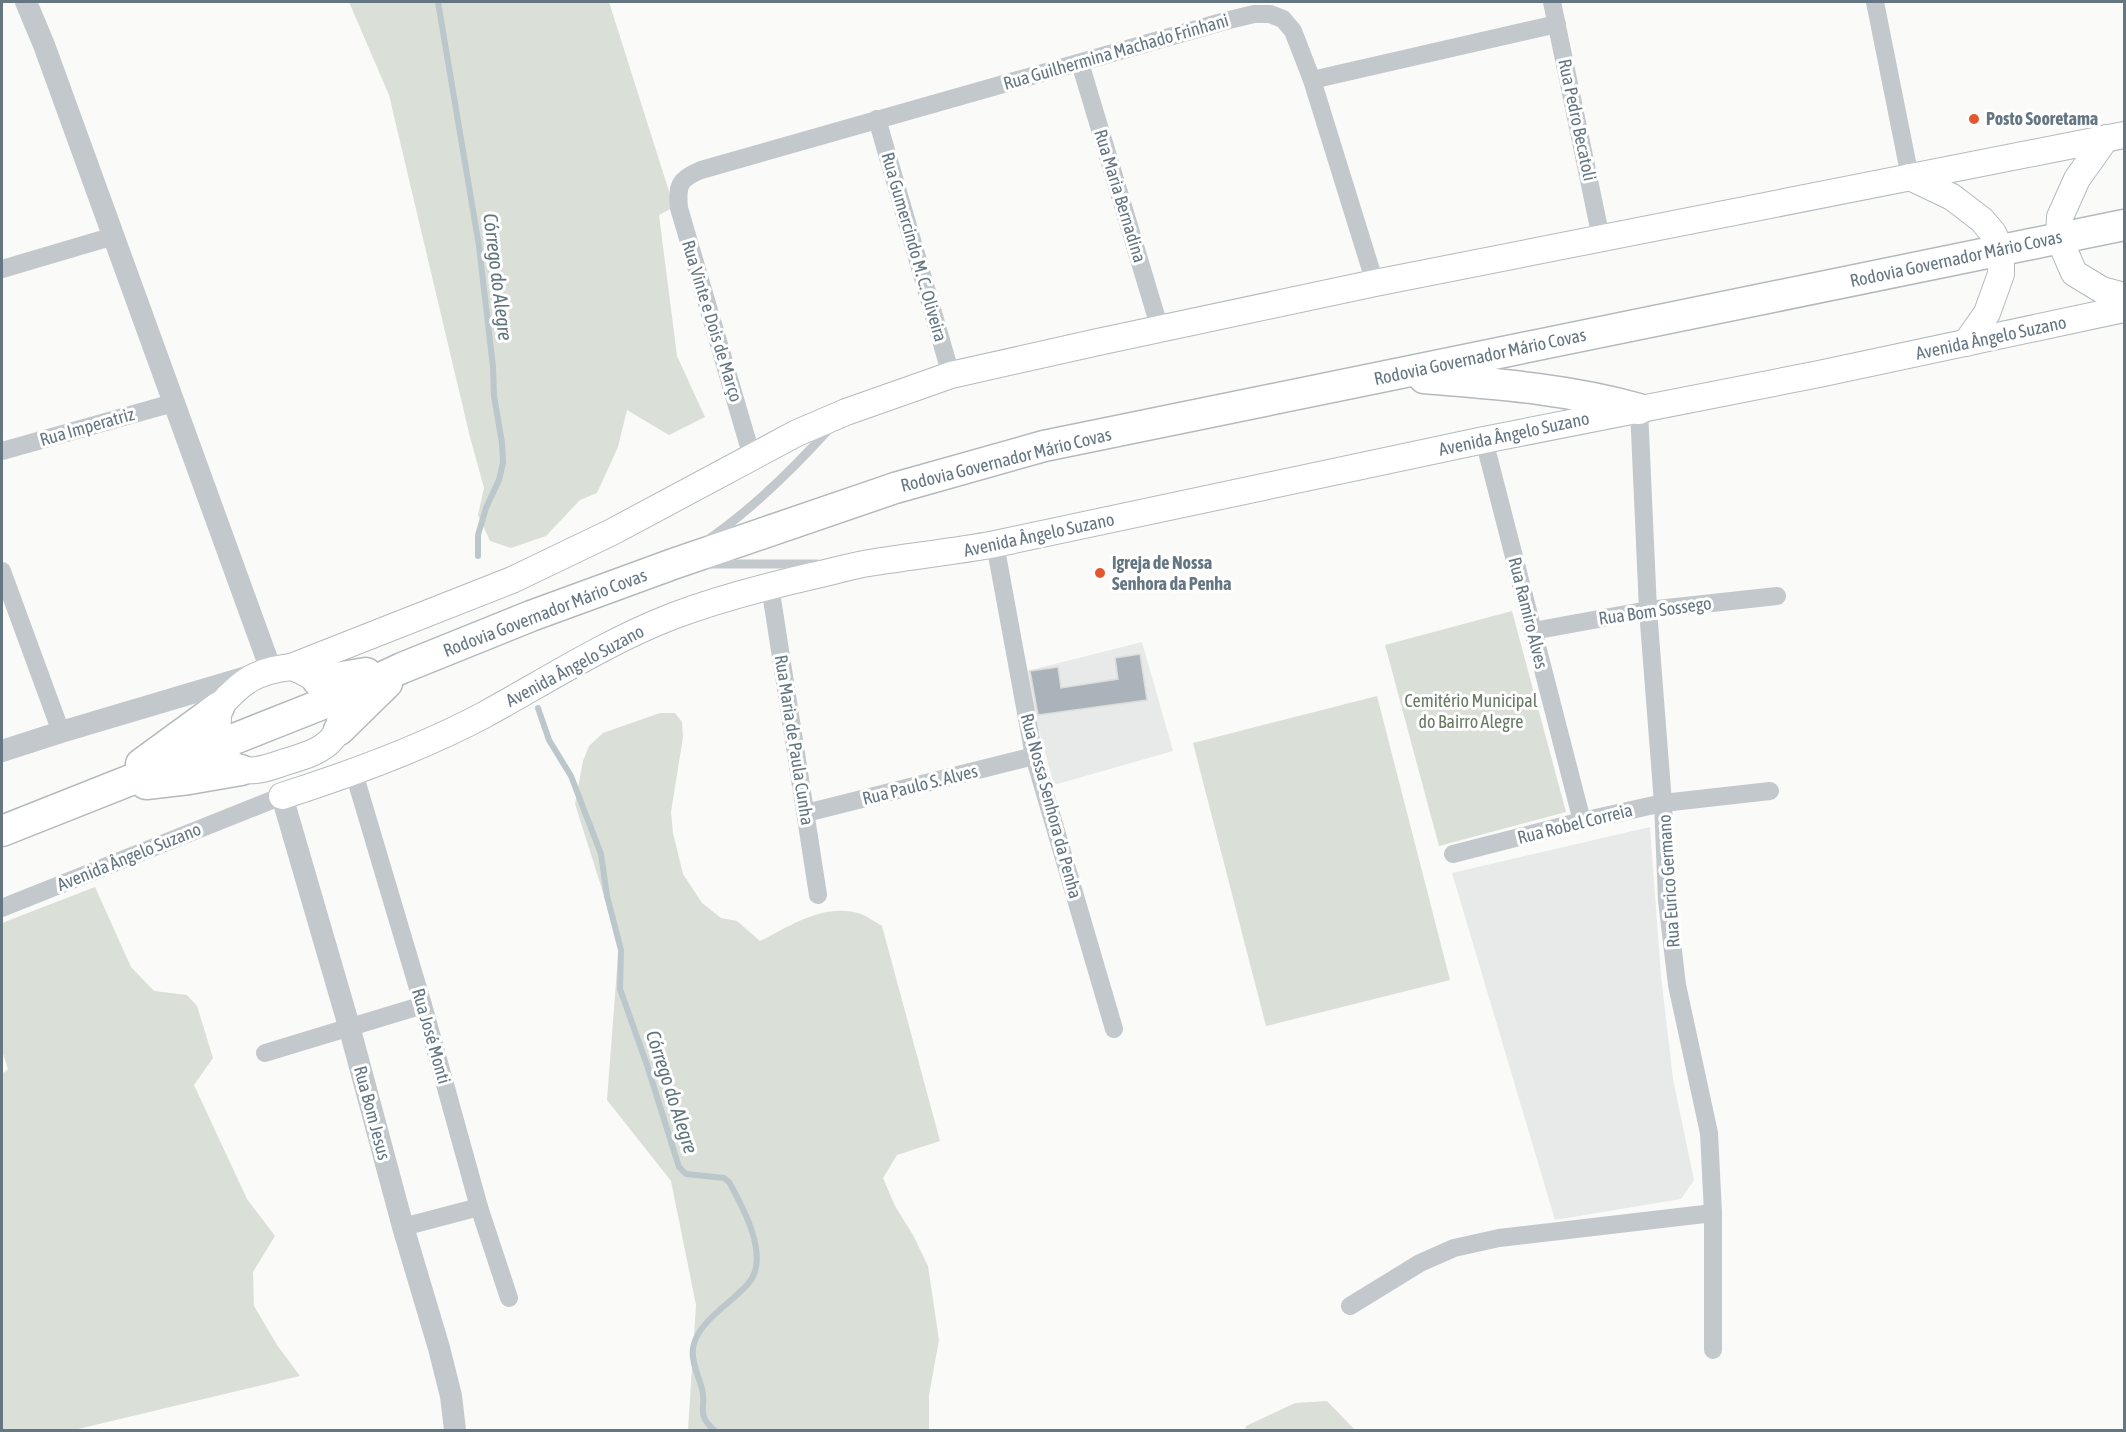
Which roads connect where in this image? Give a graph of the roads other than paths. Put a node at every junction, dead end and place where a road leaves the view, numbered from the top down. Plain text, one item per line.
1 (26, 2) edge
2 (1552, 2) edge
3 (1875, 2) edge
4 (1557, 24) junction
5 (1080, 63) junction
6 (1312, 80) junction
7 (877, 119) junction
8 (2115, 137) edge
9 (1910, 177) junction
10 (680, 183) joint
11 (2124, 225) edge
12 (114, 236) junction
13 (1601, 238) junction
14 (2059, 238) junction
15 (2001, 250) junction
16 (2, 269) edge
17 (1375, 284) junction
18 (2124, 297) edge
19 (2124, 309) edge
20 (1160, 329) junction
21 (1966, 343) junction
22 (951, 375) junction
23 (1392, 376) junction
24 (173, 403) junction
25 (1639, 409) junction
26 (846, 412) junction
27 (1484, 440) junction
28 (2, 451) edge
29 (752, 457) junction
30 (995, 544) junction
31 (868, 563) junction
32 (673, 564) junction
33 (2, 571) edge
34 (770, 586) junction
35 (1777, 596) dead end
36 (1648, 610) junction
37 (1533, 631) junction
38 (402, 668) junction
39 (273, 670) junction
40 (327, 690) junction
41 (219, 707) junction
42 (339, 730) junction
43 (61, 732) junction
44 (218, 745) junction
45 (2, 751) edge
46 (1034, 756) junction
47 (298, 758) junction
48 (248, 771) junction
49 (354, 773) junction
50 (108, 788) junction
51 (1770, 791) dead end
52 (282, 796) junction
53 (1663, 803) junction
54 (806, 813) junction
55 (1581, 821) junction
56 (2, 831) edge
57 (1453, 854) dead end
58 (818, 895) dead end
59 (2, 908) edge
60 (423, 1005) junction
61 (349, 1026) junction
62 (1114, 1029) dead end
63 (265, 1053) dead end
64 (480, 1207) junction
65 (1713, 1213) junction
66 (403, 1227) junction
67 (509, 1298) dead end
68 (1350, 1306) dead end
69 (1713, 1350) dead end
70 (455, 1431) edge

1 - 12 street
2 - 4 street, Rua Pedro Becatoli
3 - 9 street
4 - 6 street
4 - 13 street, Rua Pedro Becatoli
5 - 6 street, Rua Guilhermina Machado Frinhani
5 - 7 street, Rua Guilhermina Machado Frinhani
5 - 20 street, Rua Maria Bernadina
6 - 17 street
7 - 10 street, Rua Guilhermina Machado Frinhani
7 - 22 street, Rua Gumercindo M. C. Oliveira
8 - 9 main road
8 - 14 main road
9 - 13 main road
9 - 15 main road
10 - 29 street, Rua Vinte e Dois de Março
11 - 14 highway, Rodovia Governador Mário Covas
12 - 16 street
12 - 24 street
13 - 17 main road
14 - 15 highway, Rodovia Governador Mário Covas
14 - 18 main road
15 - 21 main road
15 - 23 highway, Rodovia Governador Mário Covas
17 - 20 main road
19 - 21 main road, Avenida Ângelo Suzano
20 - 22 main road
21 - 25 main road, Avenida Ângelo Suzano
22 - 26 main road
23 - 25 highway
23 - 32 highway, Rodovia Governador Mário Covas
24 - 28 street, Rua Imperatriz
24 - 39 street
25 - 27 main road, Avenida Ângelo Suzano
25 - 36 street, Rua Eurico Germano
26 - 29 main road
26 - 32 lane
27 - 30 main road, Avenida Ângelo Suzano
27 - 37 street, Rua Ramiro Alves
29 - 39 main road
30 - 31 main road, Avenida Ângelo Suzano
30 - 46 street, Rua Nossa Senhora da Penha
31 - 32 lane
31 - 34 main road, Avenida Ângelo Suzano
32 - 38 highway, Rodovia Governador Mário Covas
33 - 43 street
34 - 49 main road, Avenida Ângelo Suzano
34 - 54 street, Rua Maria de Paula Cunha
35 - 36 street, Rua Bom Sossego
36 - 37 street, Rua Bom Sossego
36 - 53 street, Rua Eurico Germano
37 - 55 street, Rua Ramiro Alves
38 - 40 highway, Rodovia Governador Mário Covas
38 - 42 highway
39 - 40 main road
39 - 41 main road
39 - 43 street
40 - 42 main road
40 - 44 highway, Rodovia Governador Mário Covas
41 - 44 main road
41 - 50 highway
42 - 47 main road
43 - 45 street
44 - 48 main road
44 - 50 highway, Rodovia Governador Mário Covas
46 - 54 street, Rua Paulo S. Alves
46 - 62 street, Rua Nossa Senhora da Penha
47 - 48 main road
47 - 52 main road
48 - 50 highway
48 - 52 main road
49 - 52 main road, Avenida Ângelo Suzano
49 - 60 street, Rua José Monti
50 - 56 highway, Rodovia Governador Mário Covas
51 - 53 street, Rua Robel Correia
52 - 59 street, Avenida Ângelo Suzano
52 - 61 street, Rua Bom Jesus
53 - 55 street, Rua Robel Correia
53 - 65 street, Rua Eurico Germano
54 - 58 street, Rua Maria de Paula Cunha
55 - 57 street, Rua Robel Correia
60 - 61 street
60 - 64 street, Rua José Monti
61 - 63 street
61 - 66 street, Rua Bom Jesus
64 - 66 street
64 - 67 street, Rua José Monti
65 - 68 street
65 - 69 street, Rua Eurico Germano
66 - 70 street, Rua Bom Jesus

